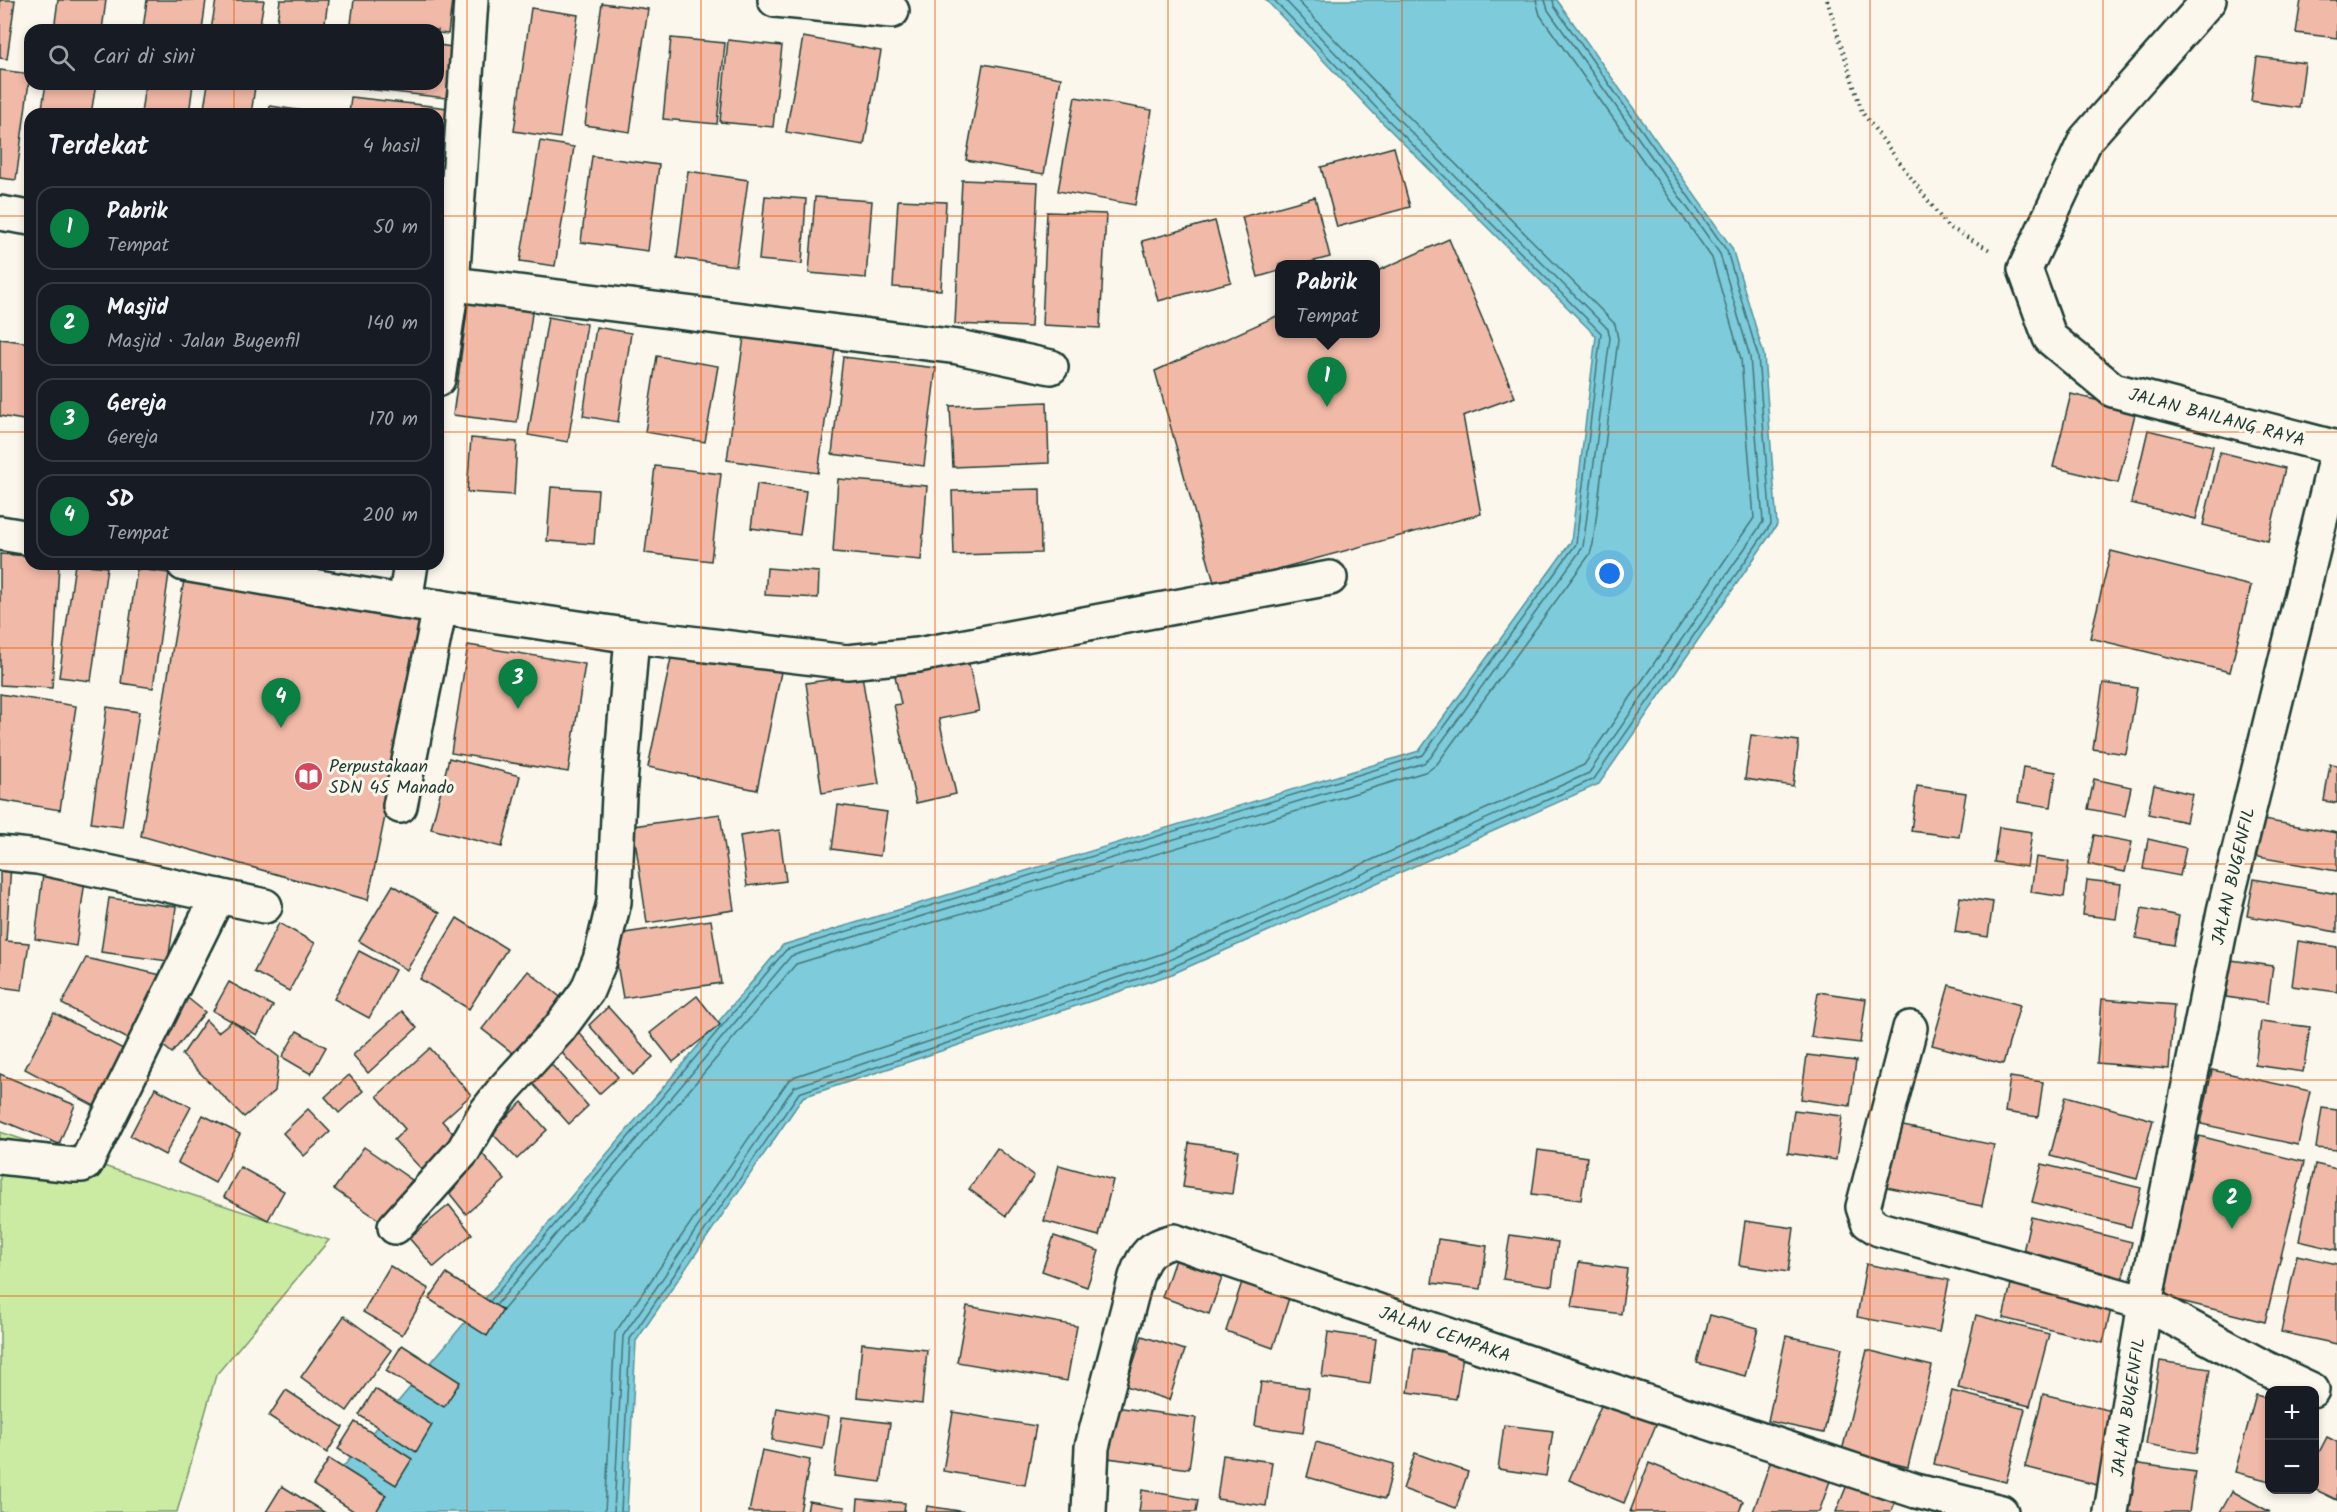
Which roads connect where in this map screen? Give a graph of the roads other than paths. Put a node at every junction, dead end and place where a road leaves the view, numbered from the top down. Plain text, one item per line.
1 (471, 0) edge
2 (775, 0) edge
3 (2209, 0) edge
4 (892, 11) dead end
5 (0, 213) edge
6 (24, 217) edge
7 (445, 284) edge
8 (1051, 367) dead end
9 (2337, 450) edge
10 (0, 533) edge
11 (24, 537) edge
12 (219, 570) edge
13 (410, 570) edge
14 (1330, 578) dead end
15 (405, 602) junction
16 (440, 607) junction
17 (632, 636) junction
18 (400, 806) dead end
19 (0, 853) edge
20 (218, 896) junction
21 (265, 906) dead end
22 (1910, 1028) dead end
23 (0, 1157) edge
24 (395, 1227) dead end
25 (2145, 1303) junction
26 (2303, 1386) edge
27 (2319, 1394) edge
28 (2337, 1402) edge
29 (1089, 1512) edge
30 (2001, 1512) edge
31 (2111, 1512) edge

1 - 7 main road
2 - 4 main road
3 - 9 main road, JALAN BAILANG RAYA
5 - 6 main road
7 - 8 main road
9 - 25 main road, JALAN BUGENFIL
10 - 11 main road
12 - 15 main road
13 - 15 main road
14 - 17 main road
15 - 16 main road
16 - 17 main road
16 - 18 main road
17 - 24 main road
19 - 20 main road
20 - 21 main road
20 - 23 main road
22 - 25 main road
25 - 26 main road
25 - 31 main road, JALAN BUGENFIL
27 - 28 main road
29 - 30 main road, JALAN CEMPAKA

